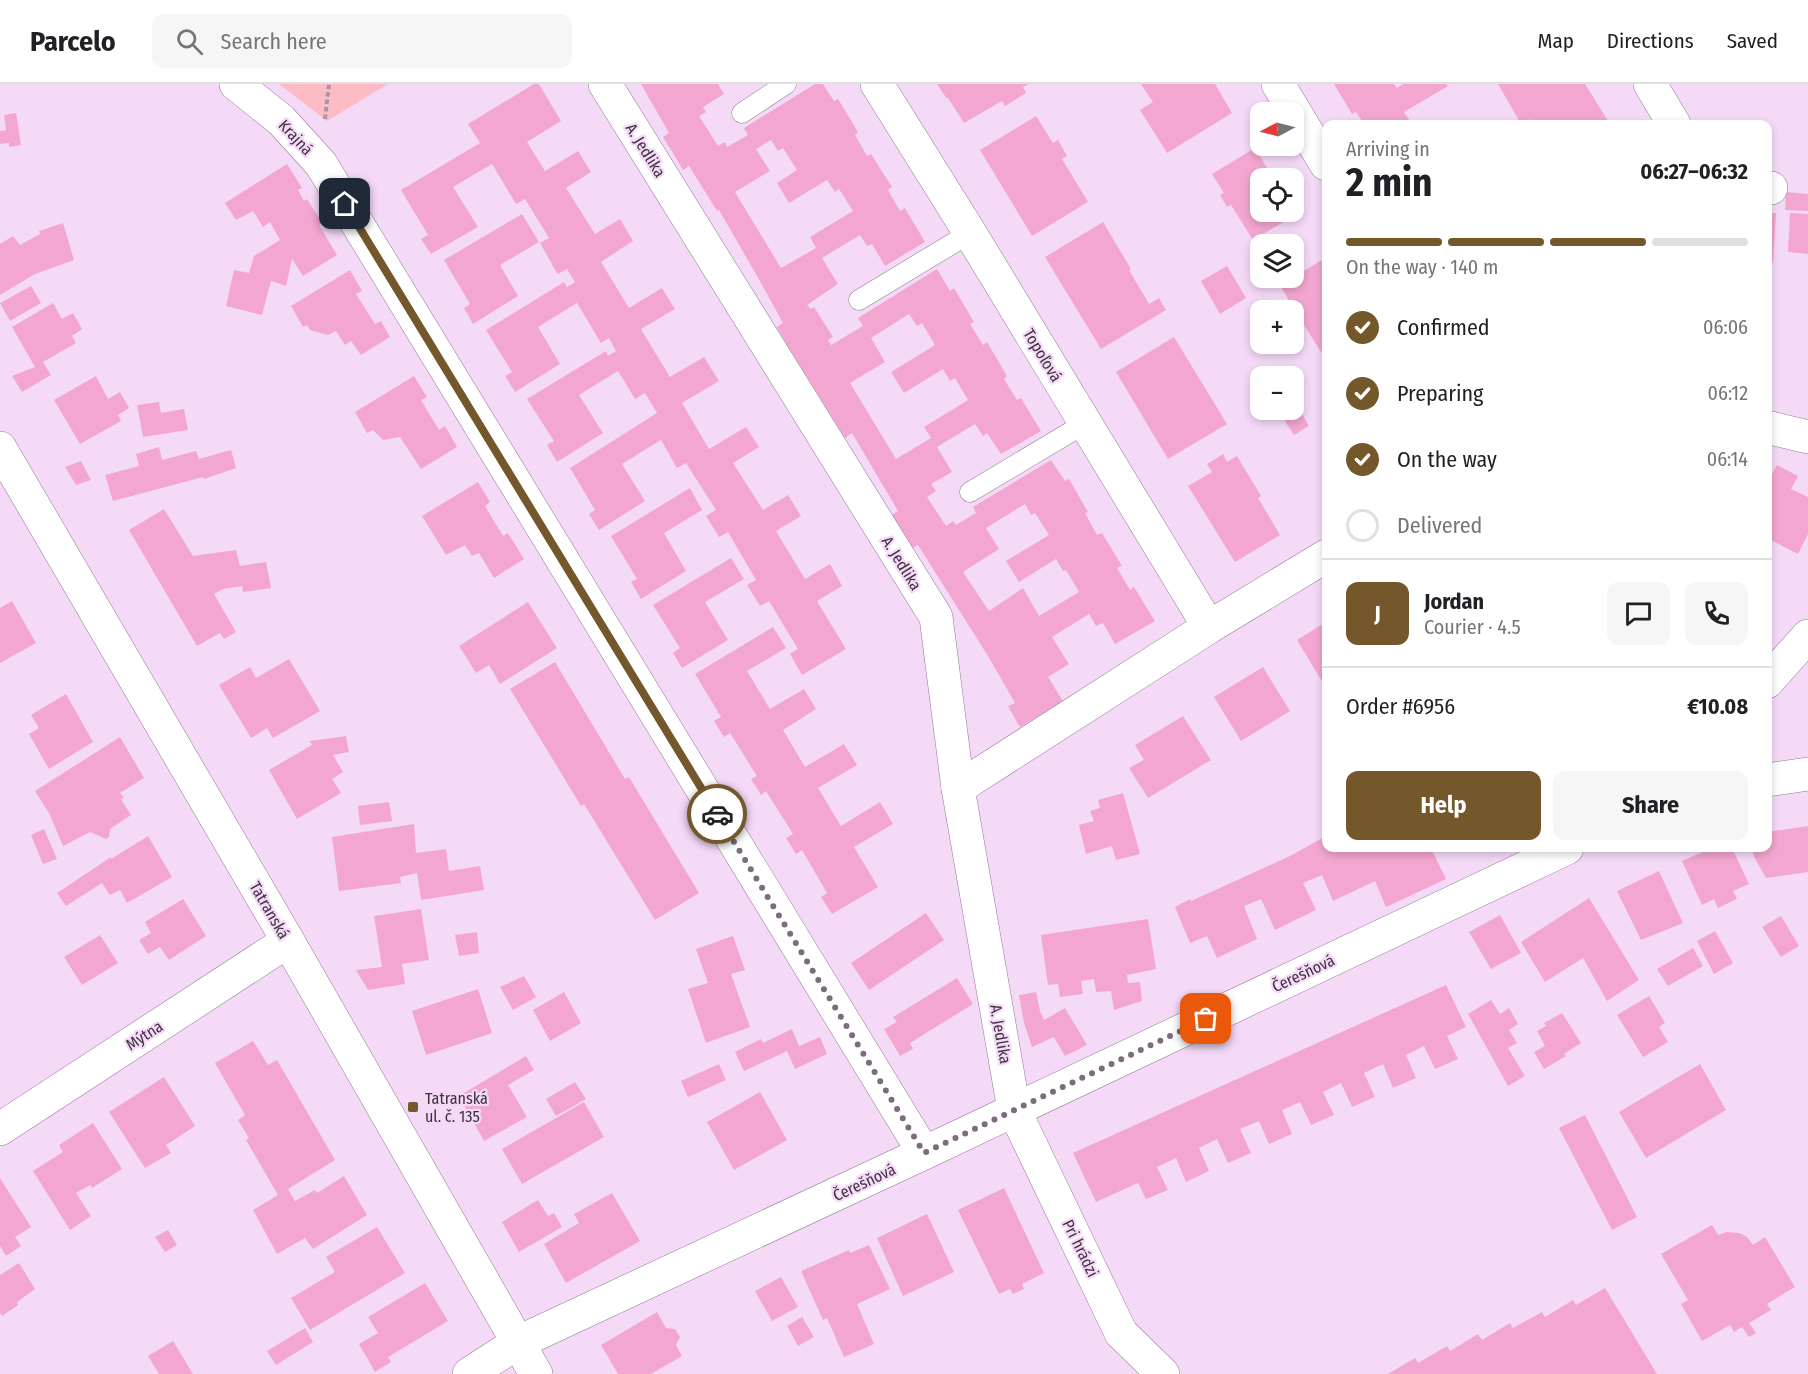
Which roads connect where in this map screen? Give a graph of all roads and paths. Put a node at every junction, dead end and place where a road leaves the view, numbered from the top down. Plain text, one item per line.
1 (236, 84) edge
2 (605, 84) edge
3 (786, 84) edge
4 (877, 84) edge
5 (1278, 84) edge
6 (1650, 84) edge
7 (742, 113) dead end
8 (1672, 120) edge
9 (1322, 157) edge
10 (970, 233) junction
11 (859, 300) dead end
12 (1084, 424) junction
13 (1772, 428) edge
14 (1808, 437) edge
15 (0, 448) edge
16 (970, 492) dead end
17 (1322, 558) edge
18 (1209, 627) junction
19 (1808, 636) edge
20 (1772, 676) edge
21 (1808, 774) edge
22 (1772, 779) edge
23 (958, 788) junction
24 (1559, 852) edge
25 (288, 941) junction
26 (1014, 1110) junction
27 (0, 1129) edge
28 (924, 1153) junction
29 (518, 1343) junction
30 (469, 1374) edge
31 (536, 1374) edge
32 (1163, 1374) edge

1 - 28 street, Krajná
2 - 23 street, A. Jedlika
3 - 7 lane
4 - 10 street, Topoľová
5 - 9 street
6 - 8 street
10 - 11 lane
10 - 12 street, Topoľová
12 - 16 lane
12 - 18 street, Topoľová
13 - 14 street
15 - 25 street, Tatranská
17 - 18 street
18 - 23 street
19 - 20 street
21 - 22 street
23 - 26 street, A. Jedlika
24 - 26 street, Čerešňová
25 - 27 street, Mýtna
25 - 29 street, Tatranská
26 - 28 street, Čerešňová
26 - 32 street, Pri hrádzi
28 - 29 street, Čerešňová
29 - 30 street, Čerešňová
29 - 31 street, Tatranská

